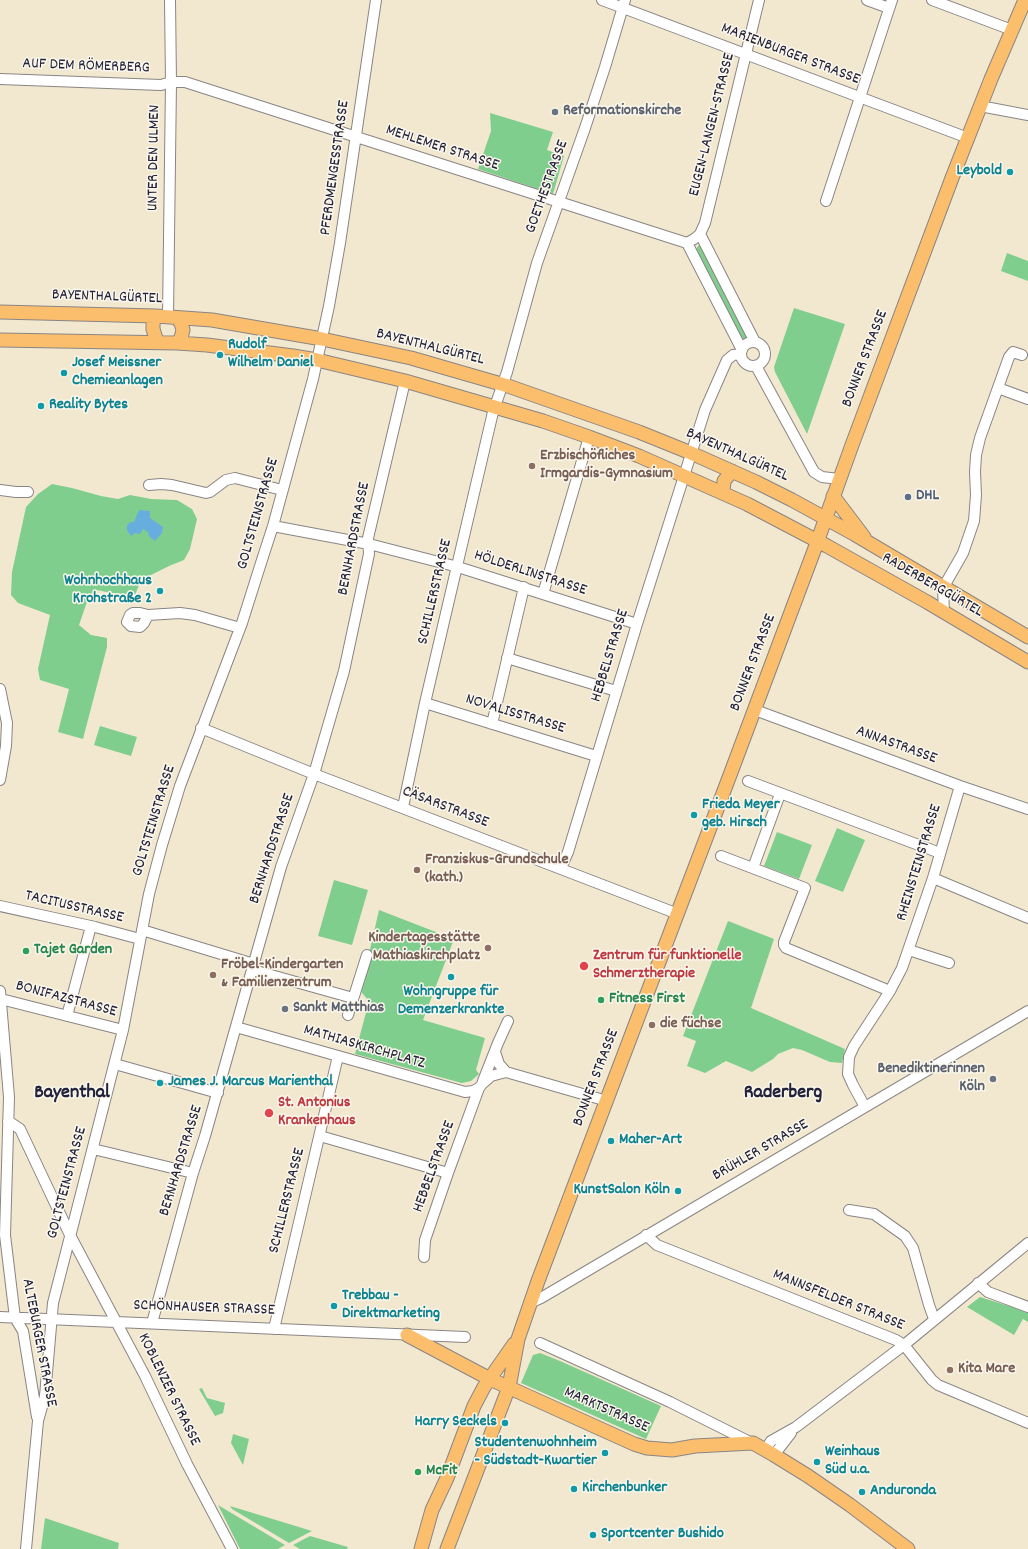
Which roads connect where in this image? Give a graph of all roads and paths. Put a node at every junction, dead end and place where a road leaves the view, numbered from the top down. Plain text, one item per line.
1 (170, 0) edge
2 (376, 0) edge
3 (602, 0) edge
4 (759, 0) edge
5 (867, 0) edge
6 (932, 0) edge
7 (1025, 0) edge
8 (624, 4) edge
9 (891, 4) edge
10 (1012, 30) junction
11 (746, 54) junction
12 (0, 79) edge
13 (171, 82) junction
14 (860, 97) junction
15 (980, 106) junction
16 (1028, 115) edge
17 (356, 137) junction
18 (968, 138) junction
19 (826, 201) dead end
20 (558, 202) junction
21 (700, 234) junction
22 (687, 243) junction
23 (0, 312) edge
24 (167, 317) junction
25 (322, 339) junction
26 (0, 340) edge
27 (157, 342) junction
28 (755, 342) junction
29 (177, 343) junction
30 (742, 352) junction
31 (1022, 355) dead end
32 (317, 360) junction
33 (756, 366) junction
34 (405, 381) junction
35 (503, 384) junction
36 (998, 388) junction
37 (1028, 399) edge
38 (495, 406) junction
39 (589, 437) junction
40 (691, 453) junction
41 (732, 471) junction
42 (685, 475) junction
43 (839, 479) junction
44 (149, 486) dead end
45 (0, 490) edge
46 (282, 490) junction
47 (28, 492) dead end
48 (723, 492) junction
49 (834, 494) junction
50 (806, 507) junction
51 (826, 519) junction
52 (273, 526) junction
53 (818, 541) junction
54 (867, 542) junction
55 (369, 544) junction
56 (458, 567) junction
57 (524, 587) junction
58 (943, 588) junction
59 (543, 594) junction
60 (944, 612) junction
61 (148, 615) dead end
62 (637, 624) junction
63 (240, 628) junction
64 (1028, 637) edge
65 (507, 658) junction
66 (1028, 662) edge
67 (0, 689) edge
68 (616, 691) junction
69 (425, 703) junction
70 (755, 710) junction
71 (492, 724) junction
72 (201, 728) junction
73 (596, 756) junction
74 (314, 774) junction
75 (0, 780) edge
76 (748, 781) dead end
77 (960, 786) junction
78 (780, 794) junction
79 (402, 807) junction
80 (1028, 809) edge
81 (940, 853) junction
82 (721, 856) dead end
83 (561, 868) junction
84 (753, 868) junction
85 (932, 878) junction
86 (0, 906) edge
87 (678, 914) junction
88 (1028, 918) edge
89 (91, 926) junction
90 (141, 935) junction
91 (909, 950) junction
92 (366, 955) dead end
93 (949, 963) dead end
94 (254, 967) junction
95 (890, 991) junction
96 (0, 995) edge
97 (353, 998) junction
98 (1028, 1011) edge
99 (348, 1015) dead end
100 (67, 1016) junction
101 (508, 1021) dead end
102 (236, 1027) junction
103 (123, 1030) junction
104 (495, 1052) junction
105 (338, 1056) junction
106 (114, 1064) junction
107 (506, 1072) junction
108 (480, 1086) junction
109 (218, 1093) junction
110 (607, 1101) junction
111 (865, 1107) junction
112 (8, 1121) junction
113 (320, 1136) junction
114 (93, 1149) junction
115 (448, 1172) junction
116 (192, 1173) junction
117 (3, 1174) edge
118 (849, 1210) dead end
119 (70, 1235) junction
120 (646, 1235) junction
121 (1028, 1243) edge
122 (424, 1257) dead end
123 (978, 1283) junction
124 (530, 1302) junction
125 (1028, 1306) edge
126 (0, 1317) edge
127 (15, 1318) junction
128 (935, 1319) junction
129 (52, 1320) junction
130 (117, 1323) junction
131 (152, 1323) junction
132 (274, 1329) junction
133 (407, 1335) junction
134 (465, 1337) dead end
135 (518, 1339) junction
136 (540, 1343) dead end
137 (904, 1345) junction
138 (499, 1383) junction
139 (38, 1421) junction
140 (1028, 1423) edge
141 (753, 1444) junction
142 (770, 1452) junction
143 (26, 1549) edge
144 (232, 1549) edge
145 (421, 1549) edge
146 (446, 1549) edge
147 (908, 1549) edge

1 - 13 street, UNTER DEN ULMEN
2 - 17 street, PFERDMENGESSTRASSE
3 - 8 street, MARIENBURGER STRASSE
4 - 11 street, EUGEN-LANGEN-STRASSE
5 - 9 street
6 - 10 street
7 - 10 main road, BONNER STRASSE
8 - 11 street, MARIENBURGER STRASSE
8 - 20 street, GOETHESTRASSE
9 - 14 street
10 - 15 main road, BONNER STRASSE
11 - 14 street, MARIENBURGER STRASSE
11 - 21 street, EUGEN-LANGEN-STRASSE
12 - 13 street, AUF DEM RÖMERBERG
13 - 17 street, MEHLEMER STRASSE
13 - 24 street, UNTER DEN ULMEN
14 - 18 street, MARIENBURGER STRASSE
14 - 19 street
15 - 16 street
15 - 18 main road, BONNER STRASSE
17 - 20 street, MEHLEMER STRASSE
17 - 25 street, PFERDMENGESSTRASSE
18 - 43 main road, BONNER STRASSE
20 - 22 street, MEHLEMER STRASSE
20 - 35 street, GOETHESTRASSE
21 - 22 street
21 - 28 street
22 - 30 street
23 - 24 main road, BAYENTHALGÜRTEL
24 - 25 main road, BAYENTHALGÜRTEL
24 - 27 main road
24 - 29 main road
25 - 32 street, GOLTSTEINSTRASSE
25 - 35 main road, BAYENTHALGÜRTEL
26 - 27 main road
27 - 29 main road
28 - 30 street
28 - 33 street
29 - 32 main road
30 - 33 street
30 - 40 street, HEBBELSTRASSE
31 - 36 street
32 - 34 main road
32 - 46 street, GOLTSTEINSTRASSE
33 - 43 street
34 - 38 main road
34 - 55 street, BERNHARDSTRASSE
35 - 38 street, SCHILLERSTRASSE
35 - 40 main road, BAYENTHALGÜRTEL
36 - 37 street
36 - 58 street
38 - 39 main road
38 - 56 street, SCHILLERSTRASSE
39 - 42 main road
39 - 59 street
40 - 41 main road, BAYENTHALGÜRTEL
40 - 42 street, HEBBELSTRASSE
41 - 48 main road
41 - 50 main road, BAYENTHALGÜRTEL
42 - 48 main road
42 - 62 street, HEBBELSTRASSE
43 - 49 main road, BONNER STRASSE
44 - 46 street
45 - 47 street
46 - 52 street, GOLTSTEINSTRASSE
48 - 53 main road
49 - 50 main road
49 - 51 main road, BONNER STRASSE
49 - 54 main road
50 - 51 main road, BAYENTHALGÜRTEL
51 - 53 main road, BONNER STRASSE
51 - 54 main road, RADERBERGGÜRTEL
52 - 55 street, HÖLDERLINSTRASSE
52 - 63 street, GOLTSTEINSTRASSE
53 - 60 main road, RADERBERGGÜRTEL
53 - 70 main road, BONNER STRASSE
54 - 58 main road, RADERBERGGÜRTEL
55 - 56 street, HÖLDERLINSTRASSE
55 - 74 street, BERNHARDSTRASSE
56 - 57 street, HÖLDERLINSTRASSE
56 - 69 street, SCHILLERSTRASSE
57 - 59 street, HÖLDERLINSTRASSE
57 - 65 street
58 - 60 street
58 - 64 main road, RADERBERGGÜRTEL
59 - 62 street, HÖLDERLINSTRASSE
60 - 66 main road, RADERBERGGÜRTEL
61 - 63 street
62 - 68 street, HEBBELSTRASSE
63 - 72 street, GOLTSTEINSTRASSE
65 - 68 street
65 - 71 street
67 - 75 street
68 - 73 street, HEBBELSTRASSE
69 - 71 street, NOVALISSTRASSE
69 - 79 street, SCHILLERSTRASSE
70 - 77 street, ANNASTRASSE
70 - 87 main road, BONNER STRASSE
71 - 73 street, NOVALISSTRASSE
72 - 74 street, CÄSARSTRASSE
72 - 90 street, GOLTSTEINSTRASSE
73 - 83 street, HEBBELSTRASSE
74 - 79 street, CÄSARSTRASSE
74 - 94 street, BERNHARDSTRASSE
76 - 78 street
77 - 80 street, ANNASTRASSE
77 - 81 street, RHEINSTEINSTRASSE
78 - 81 street
78 - 84 street
79 - 83 street, CÄSARSTRASSE
81 - 85 street, RHEINSTEINSTRASSE
82 - 84 street
83 - 87 street, CÄSARSTRASSE
84 - 95 street
85 - 88 street
85 - 91 street, RHEINSTEINSTRASSE
86 - 89 street, TACITUSSTRASSE
87 - 110 main road, BONNER STRASSE
89 - 90 street, TACITUSSTRASSE
89 - 100 street
90 - 94 street, TACITUSSTRASSE
90 - 103 street, GOLTSTEINSTRASSE
91 - 93 street
91 - 95 street, RHEINSTEINSTRASSE
92 - 97 street, MATHIASKIRCHPLATZ
94 - 97 street
94 - 102 street, BERNHARDSTRASSE
95 - 111 street, RHEINSTEINSTRASSE
96 - 100 street, BONIFAZSTRASSE
96 - 112 street, ALTEBURGER STRASSE
97 - 99 street, MATHIASKIRCHPLATZ
98 - 111 street, BRÜHLER STRASSE
100 - 103 street, BONIFAZSTRASSE
101 - 104 street
102 - 105 street, MATHIASKIRCHPLATZ
102 - 109 street, BERNHARDSTRASSE
103 - 106 street, GOLTSTEINSTRASSE
104 - 107 street
104 - 108 street
105 - 108 street, MATHIASKIRCHPLATZ
105 - 113 street, SCHILLERSTRASSE
106 - 109 street
106 - 114 street, GOLTSTEINSTRASSE
107 - 108 street, MATHIASKIRCHPLATZ
107 - 110 street
108 - 115 street, HEBBELSTRASSE
109 - 116 street, BERNHARDSTRASSE
110 - 124 main road, BONNER STRASSE
111 - 120 street, BRÜHLER STRASSE
112 - 117 street, ALTEBURGER STRASSE
112 - 119 street, KOBLENZER STRASSE
113 - 115 street
113 - 132 street, SCHILLERSTRASSE
114 - 116 street
114 - 119 street, GOLTSTEINSTRASSE
115 - 122 street, HEBBELSTRASSE
116 - 131 street, BERNHARDSTRASSE
117 - 127 street, ALTEBURGER STRASSE
118 - 128 street
119 - 129 street, GOLTSTEINSTRASSE
119 - 130 street, KOBLENZER STRASSE
120 - 124 street, BRÜHLER STRASSE
120 - 137 street, MANNSFELDER STRASSE
121 - 123 street
123 - 125 street
123 - 128 street
124 - 135 main road, BONNER STRASSE
126 - 127 street, SCHÖNHAUSER STRASSE
127 - 129 street, SCHÖNHAUSER STRASSE
127 - 139 street, ALTEBURGER STRASSE
128 - 137 street
129 - 130 street, SCHÖNHAUSER STRASSE
129 - 139 street, ALTEBURGER STRASSE
130 - 131 street, SCHÖNHAUSER STRASSE
130 - 144 street, KOBLENZER STRASSE
131 - 132 street, SCHÖNHAUSER STRASSE
132 - 133 street, SCHÖNHAUSER STRASSE
133 - 134 street, SCHÖNHAUSER STRASSE
133 - 138 main road, SCHÖNHAUSER STRASSE
135 - 138 main road, BONNER STRASSE
135 - 138 main road, BONNER STRASSE
136 - 141 street, MARKTSTRASSE
137 - 140 street, MANNSFELDER STRASSE
137 - 142 street
138 - 141 main road, MARKTSTRASSE
138 - 145 main road, BONNER STRASSE
138 - 146 main road, BONNER STRASSE
139 - 143 street, ALTEBURGER STRASSE
141 - 142 main road, MARKTSTRASSE
142 - 147 main road, MARKTSTRASSE

